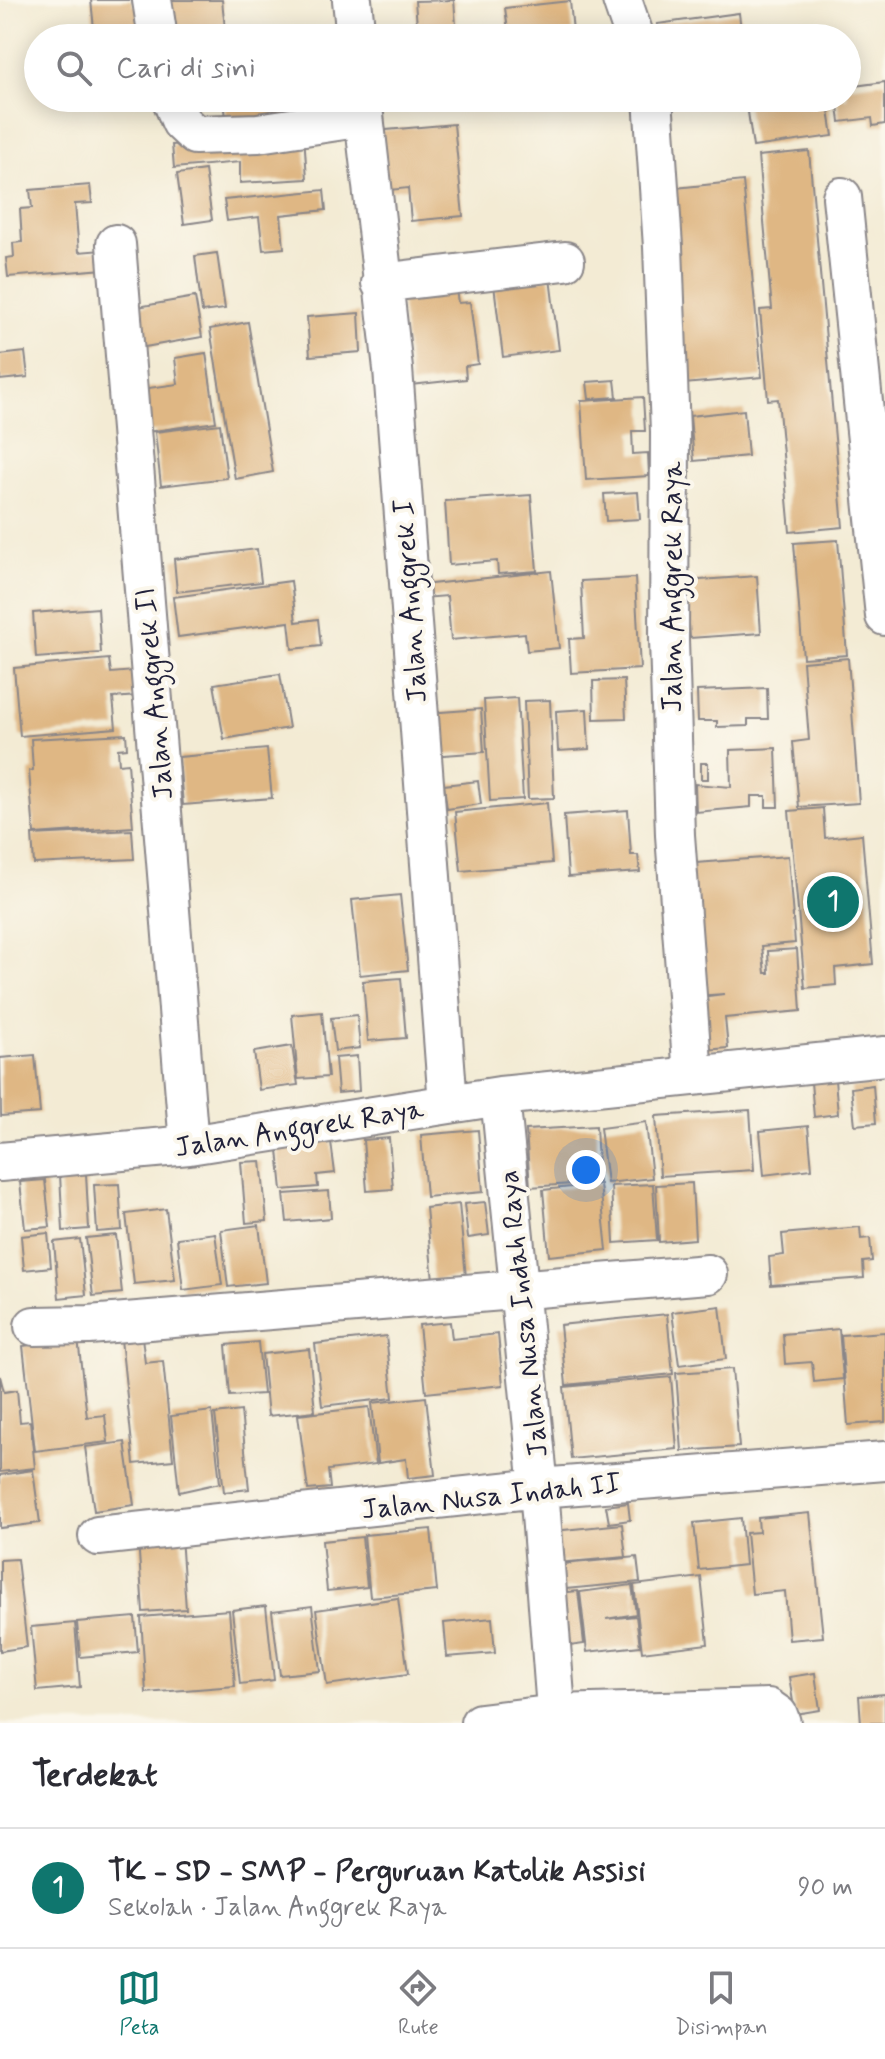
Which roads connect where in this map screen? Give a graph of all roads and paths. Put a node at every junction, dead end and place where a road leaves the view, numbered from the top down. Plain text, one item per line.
1 (152, 0) edge
2 (352, 0) edge
3 (622, 0) edge
4 (156, 24) edge
5 (355, 24) edge
6 (630, 24) edge
7 (177, 112) edge
8 (346, 112) edge
9 (363, 112) edge
10 (654, 112) edge
11 (842, 197) dead end
12 (116, 244) dead end
13 (565, 261) dead end
14 (381, 283) junction
15 (885, 616) edge
16 (885, 1056) edge
17 (693, 1076) junction
18 (500, 1096) junction
19 (448, 1104) junction
20 (189, 1145) junction
21 (0, 1162) edge
22 (708, 1274) dead end
23 (519, 1289) junction
24 (34, 1326) dead end
25 (885, 1461) edge
26 (539, 1488) junction
27 (98, 1536) dead end
28 (557, 1719) edge
29 (480, 1723) edge
30 (781, 1723) edge

1 - 4 street
2 - 5 street
3 - 6 street
7 - 8 street
9 - 14 street, Jalan Anggrek I
10 - 17 street, Jalan Anggrek Raya
11 - 15 street
12 - 20 street, Jalan Anggrek II
13 - 14 street
14 - 19 street, Jalan Anggrek I
16 - 17 street, Jalan Anggrek Raya
17 - 18 street, Jalan Anggrek Raya
18 - 19 street, Jalan Anggrek Raya
18 - 23 street, Jalan Nusa Indah Raya
19 - 20 street, Jalan Anggrek Raya
20 - 21 street, Jalan Anggrek Raya
22 - 23 street
23 - 24 street
23 - 26 street, Jalan Nusa Indah Raya
25 - 26 street, Jalan Nusa Indah II
26 - 27 street, Jalan Nusa Indah II
26 - 28 street, Jalan Nusa Indah Raya
28 - 29 street
28 - 30 street

